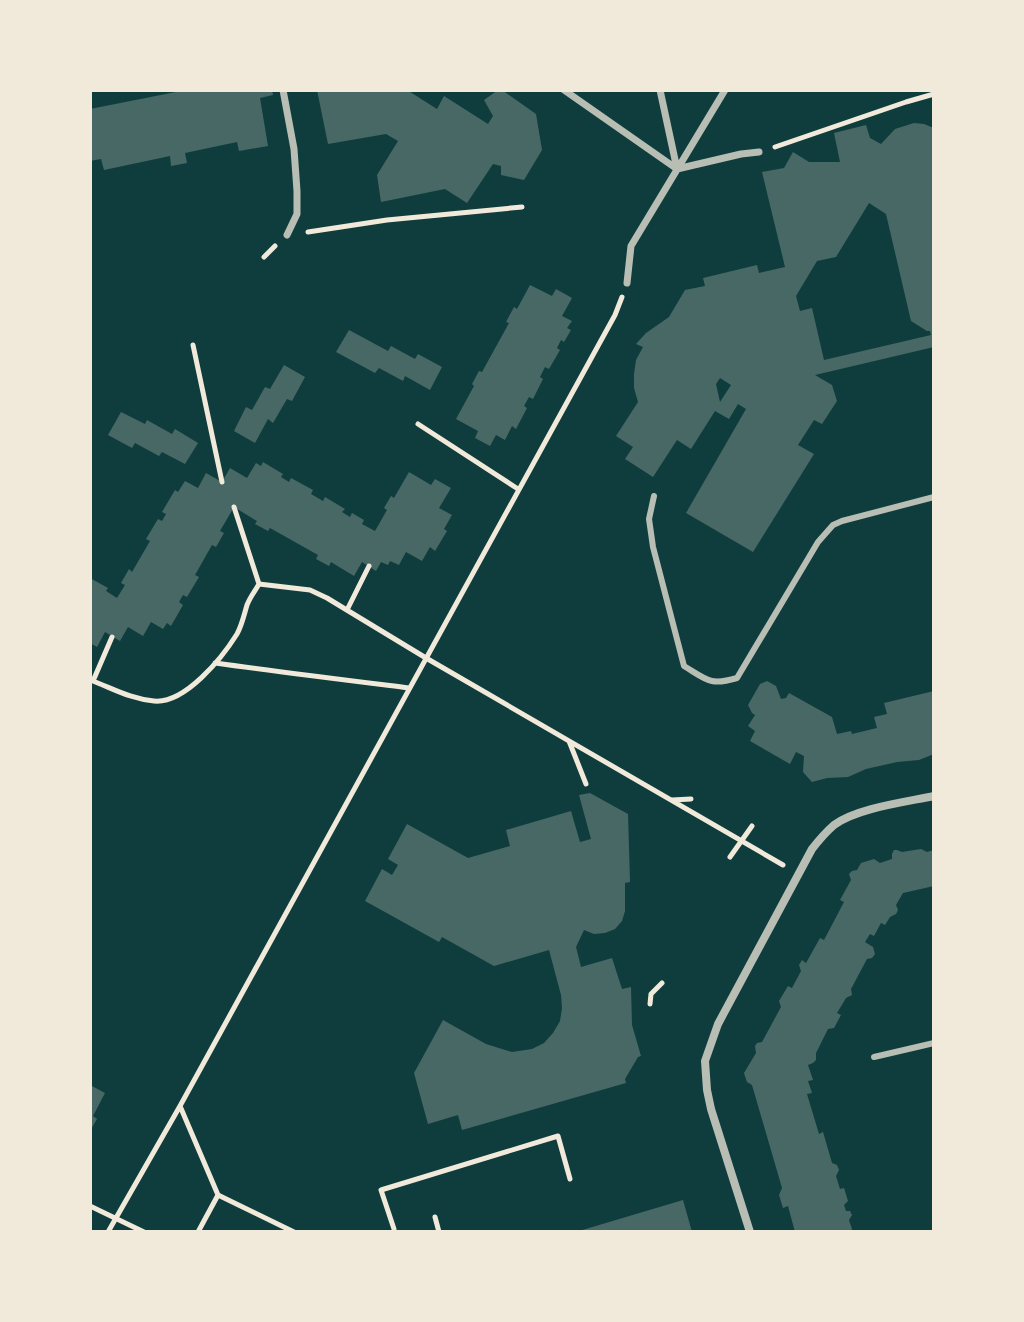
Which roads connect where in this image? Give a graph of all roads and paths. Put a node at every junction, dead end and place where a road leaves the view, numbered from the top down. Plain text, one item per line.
1 (283, 90) edge
2 (564, 90) edge
3 (660, 90) edge
4 (725, 90) edge
5 (934, 94) edge
6 (759, 152) joint
7 (677, 169) junction
8 (522, 207) dead end
9 (287, 235) junction
10 (264, 257) dead end
11 (627, 283) joint
12 (193, 345) dead end
13 (418, 424) dead end
14 (222, 482) dead end
15 (518, 489) junction
16 (654, 496) dead end
17 (934, 497) edge
18 (234, 507) dead end
19 (369, 566) dead end
20 (259, 584) junction
21 (347, 610) junction
22 (112, 637) dead end
23 (426, 658) junction
24 (215, 663) junction
25 (92, 680) edge
26 (409, 688) junction
27 (569, 741) junction
28 (586, 784) dead end
29 (934, 796) edge
30 (691, 799) dead end
31 (670, 800) junction
32 (752, 826) dead end
33 (740, 840) junction
34 (730, 857) dead end
35 (798, 874) junction
36 (662, 983) dead end
37 (650, 1004) dead end
38 (934, 1043) edge
39 (874, 1057) dead end
40 (180, 1106) junction
41 (570, 1179) dead end
42 (218, 1195) junction
43 (90, 1206) edge
44 (435, 1217) dead end
45 (116, 1218) junction
46 (394, 1229) dead end
47 (108, 1232) edge
48 (144, 1232) edge
49 (198, 1232) edge
50 (294, 1232) edge
51 (439, 1232) edge
52 (750, 1232) edge

1 - 9 street
2 - 7 street
3 - 7 street
4 - 7 street
5 - 6 path
6 - 7 street
7 - 11 street
8 - 9 path
9 - 10 path
11 - 15 path
12 - 14 path
13 - 15 path
15 - 23 path
16 - 17 lane
18 - 20 path
19 - 21 path
20 - 21 path
20 - 24 path
21 - 23 path
22 - 25 path
23 - 26 path
23 - 27 path
24 - 25 path
24 - 26 path
26 - 40 path
27 - 28 path
27 - 31 path
29 - 35 street
30 - 31 path
31 - 33 path
32 - 33 path
33 - 34 path
33 - 35 path
35 - 52 street
36 - 37 path
38 - 39 lane
40 - 42 path
40 - 45 path
41 - 46 path
42 - 49 path
42 - 50 path
43 - 45 path
44 - 51 path
45 - 47 path
45 - 48 path

